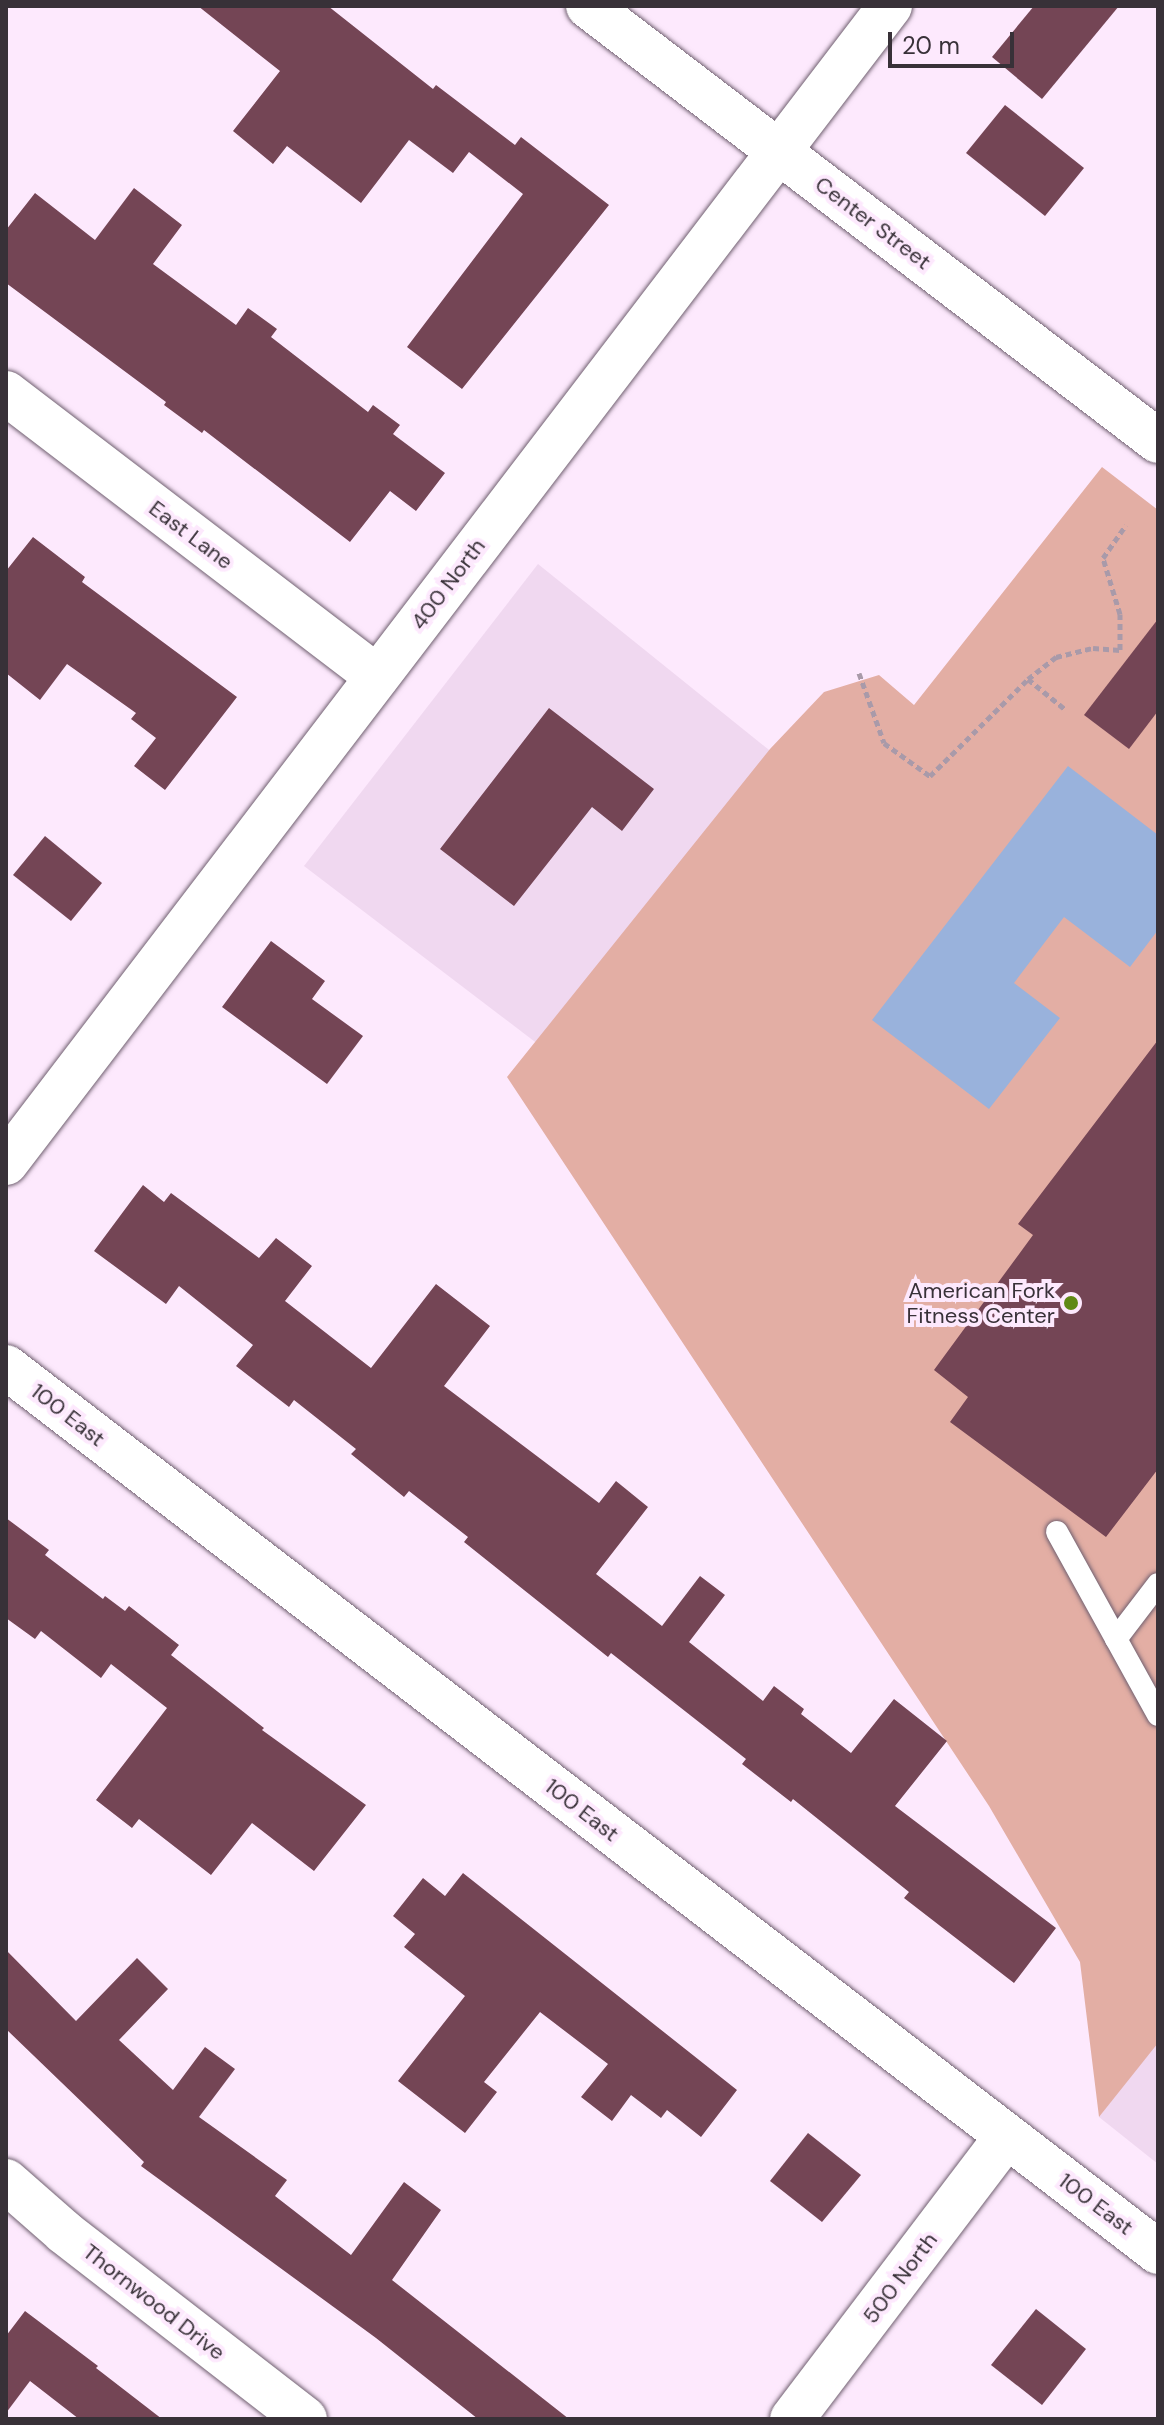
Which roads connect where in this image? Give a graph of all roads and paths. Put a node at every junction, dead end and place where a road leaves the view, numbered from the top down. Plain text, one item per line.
1 (588, 6) edge
2 (890, 6) edge
3 (778, 151) junction
4 (6, 393) edge
5 (1158, 441) edge
6 (1126, 525) dead end
7 (859, 673) dead end
8 (377, 677) junction
9 (1028, 679) junction
10 (1066, 710) dead end
11 (6, 1163) edge
12 (6, 1367) edge
13 (1057, 1532) dead end
14 (1158, 1584) edge
15 (1116, 1639) junction
16 (1158, 1715) edge
17 (1007, 2136) junction
18 (6, 2181) edge
19 (1158, 2252) edge
20 (305, 2419) edge
21 (792, 2419) edge

1 - 3 street, Center Street
2 - 3 street, 400 North
3 - 5 street, Center Street
3 - 8 street, 400 North
4 - 8 street, East Lane
6 - 9 path
7 - 9 path
8 - 11 street, 400 North
9 - 10 path
12 - 17 street, 100 East
13 - 15 lane
14 - 15 lane
15 - 16 lane
17 - 19 street, 100 East
17 - 21 street, 500 North
18 - 20 street, Thornwood Drive

